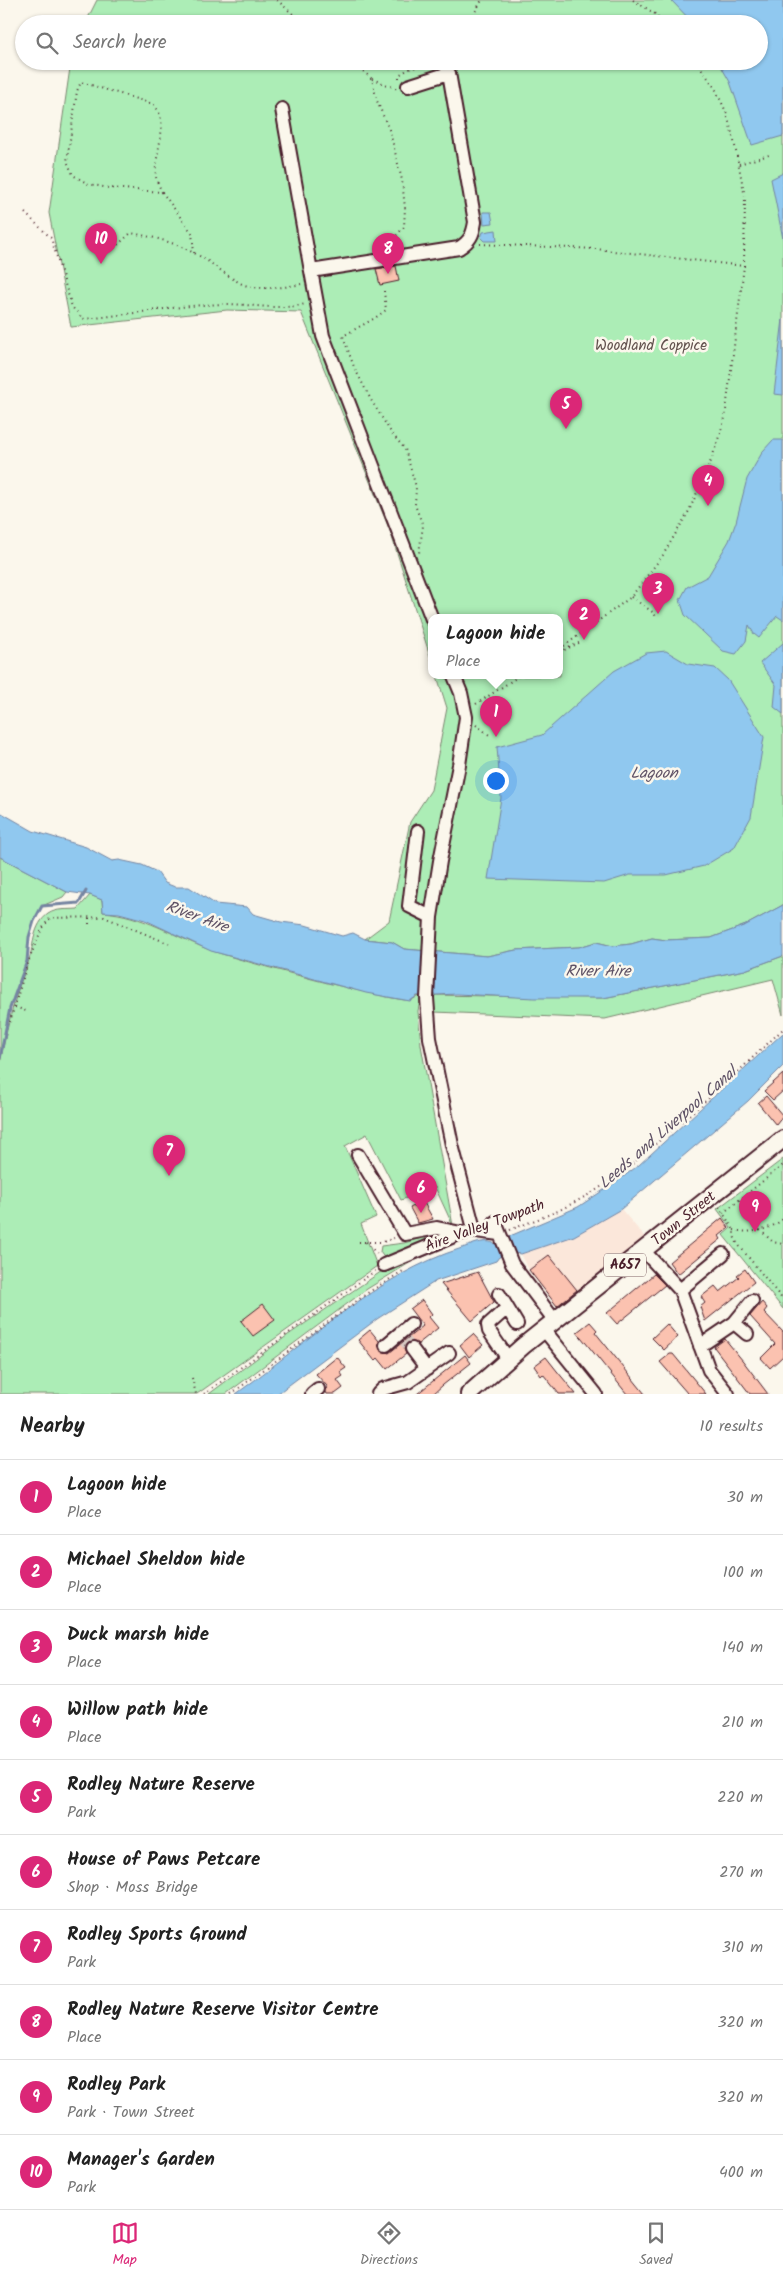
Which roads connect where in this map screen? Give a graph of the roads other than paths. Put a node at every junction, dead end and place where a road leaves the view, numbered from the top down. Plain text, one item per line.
1 (404, 88) road end
2 (282, 109) dead end
3 (312, 276) junction
4 (430, 614) edge
5 (455, 679) edge
6 (418, 831) dead end
7 (431, 917) junction
8 (783, 1139) edge
9 (358, 1155) dead end
10 (476, 1231) junction
11 (461, 1233) junction
12 (644, 1251) junction
13 (723, 1254) dead end
14 (384, 1265) road end
15 (680, 1290) junction
16 (499, 1294) dead end
17 (752, 1301) dead end
18 (508, 1308) junction
19 (734, 1323) junction
20 (411, 1324) dead end
21 (517, 1324) dead end
22 (550, 1326) junction
23 (747, 1334) dead end
24 (405, 1341) junction
25 (386, 1345) dead end
26 (700, 1346) junction
27 (449, 1353) dead end
28 (509, 1360) junction
29 (426, 1369) junction
30 (378, 1394) edge
31 (469, 1394) edge
32 (596, 1394) edge
33 (728, 1394) edge

1 - 3 street
2 - 3 street
3 - 4 street
5 - 7 street
6 - 7 street
7 - 10 street
8 - 12 main road, Town Street / A657
9 - 11 street
10 - 11 street
10 - 22 street
11 - 14 street
12 - 15 street
12 - 22 main road, Town Street / A657
13 - 15 street
15 - 26 street
16 - 18 street
17 - 19 street
18 - 21 street
18 - 28 street
19 - 23 street
19 - 26 street
20 - 24 street
22 - 28 main road, Town Street / A657
22 - 32 street
24 - 25 street
24 - 29 street
26 - 33 street
27 - 29 street
28 - 31 main road, Town Street / A657
29 - 30 street

